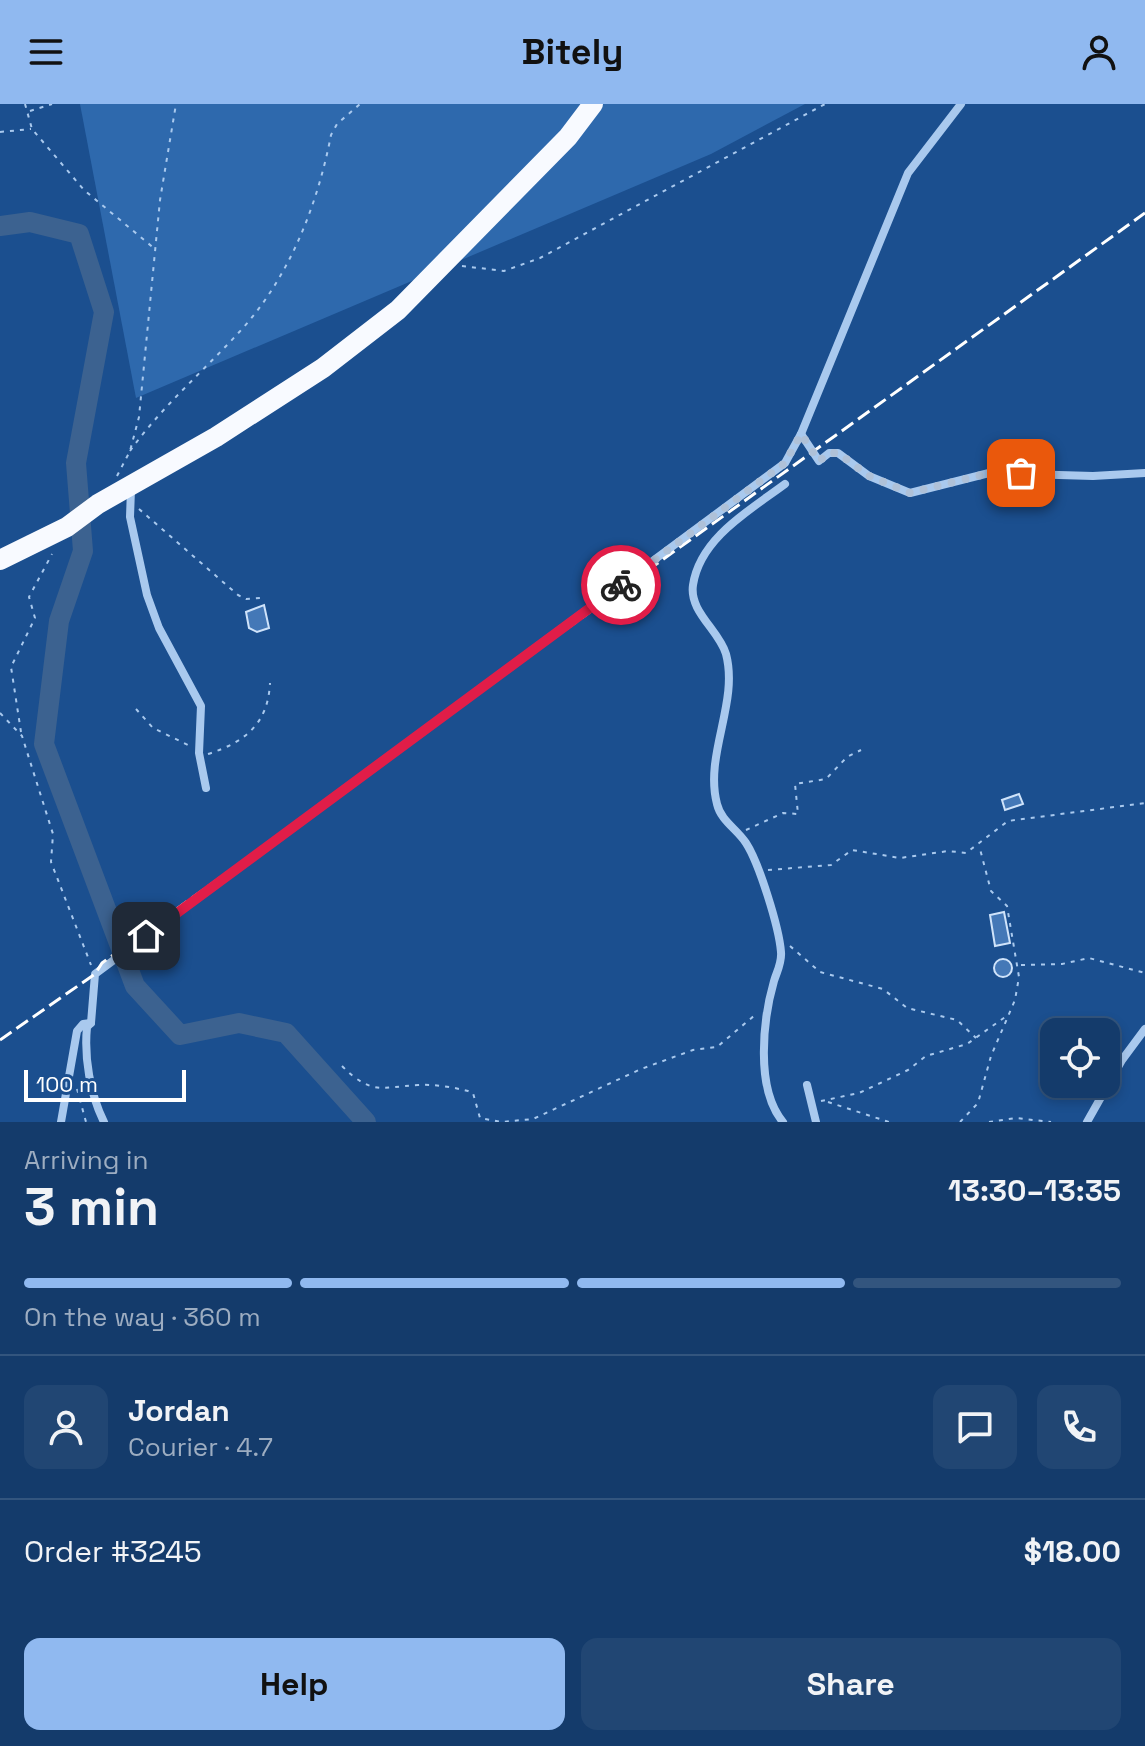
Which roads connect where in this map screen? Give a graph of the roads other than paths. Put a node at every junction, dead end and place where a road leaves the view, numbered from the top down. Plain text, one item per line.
1 (593, 104) edge
2 (961, 104) edge
3 (801, 434) junction
4 (1145, 473) edge
5 (785, 484) dead end
6 (130, 493) junction
7 (0, 560) edge
8 (206, 788) dead end
9 (91, 1023) junction
10 (1145, 1029) edge
11 (807, 1085) dead end
12 (61, 1122) edge
13 (104, 1122) edge
14 (783, 1122) edge
15 (816, 1122) edge
16 (1087, 1122) edge

1 - 6 highway
2 - 3 street
3 - 4 street
3 - 9 street
5 - 14 street
6 - 7 highway
6 - 8 street
9 - 12 street
9 - 13 street
10 - 16 street
11 - 15 street

